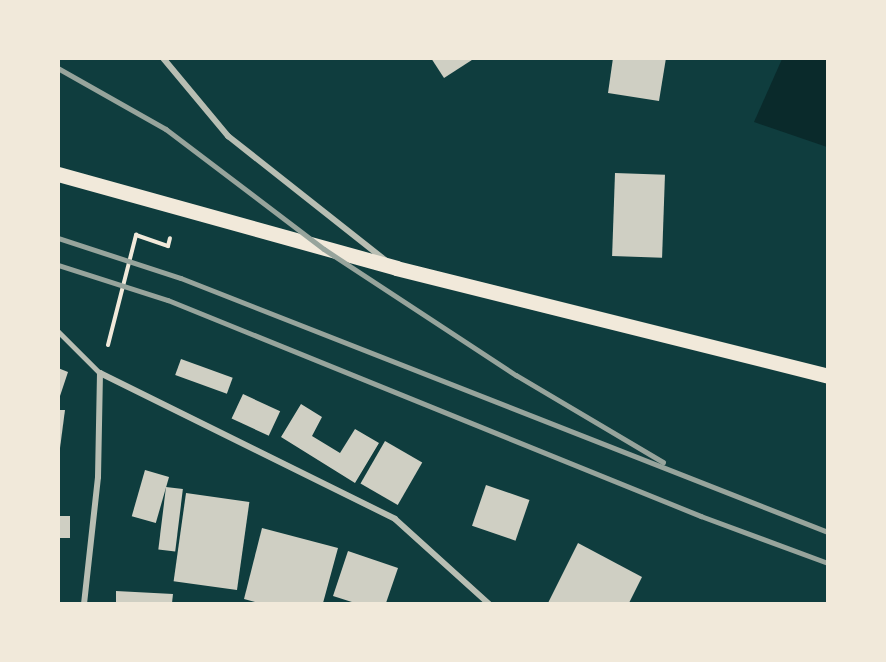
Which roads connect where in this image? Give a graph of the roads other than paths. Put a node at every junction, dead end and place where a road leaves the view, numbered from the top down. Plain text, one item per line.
1 (163, 58) edge
2 (58, 174) edge
3 (396, 268) junction
4 (58, 331) edge
5 (100, 373) junction
6 (828, 376) edge
7 (84, 603) edge
8 (489, 603) edge

1 - 3 street
2 - 3 main road
3 - 6 main road
4 - 5 lane
5 - 7 street
5 - 8 street

